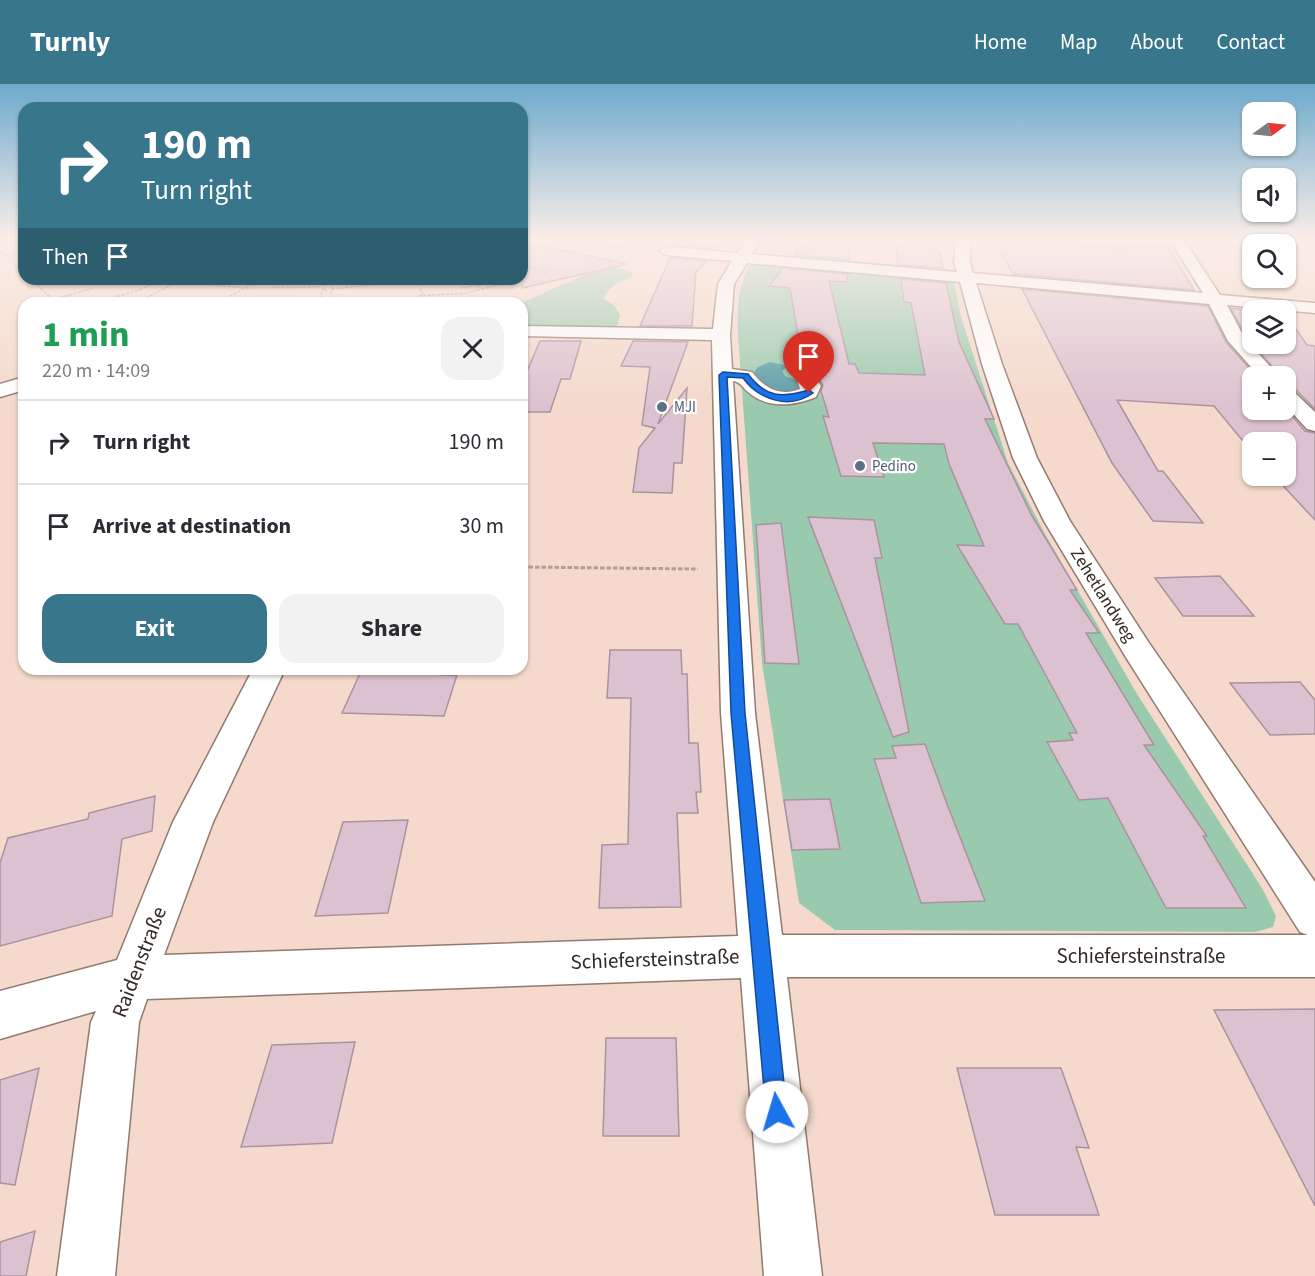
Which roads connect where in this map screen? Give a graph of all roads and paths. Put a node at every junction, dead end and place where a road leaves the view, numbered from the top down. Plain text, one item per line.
1 (419, 296) dead end
2 (426, 296) joint
3 (429, 296) edge
4 (725, 296) edge
5 (971, 296) edge
6 (1175, 296) edge
7 (1213, 296) edge
8 (1215, 299) junction
9 (1315, 308) edge
10 (528, 331) edge
11 (721, 336) junction
12 (1260, 366) edge
13 (723, 375) junction
14 (807, 379) dead end
15 (18, 385) edge
16 (0, 392) edge
17 (1298, 402) edge
18 (1315, 424) edge
19 (528, 567) edge
20 (732, 570) junction
21 (266, 675) edge
22 (1315, 918) edge
23 (761, 956) junction
24 (1315, 956) edge
25 (132, 978) junction
26 (0, 1016) edge
27 (86, 1276) edge
28 (793, 1276) edge

1 - 2 path
2 - 3 path
4 - 11 street
5 - 22 street, Zehetlandweg
6 - 8 street
7 - 8 street
8 - 9 street
8 - 12 street
10 - 11 street
11 - 13 street
13 - 14 street
13 - 20 street
15 - 16 street
17 - 18 street
19 - 20 path
20 - 23 street
21 - 25 street, Raidenstraße
23 - 24 street, Schiefersteinstraße
23 - 25 street, Schiefersteinstraße
23 - 28 street
25 - 26 street, Schiefersteinstraße
25 - 27 street, Raidenstraße

